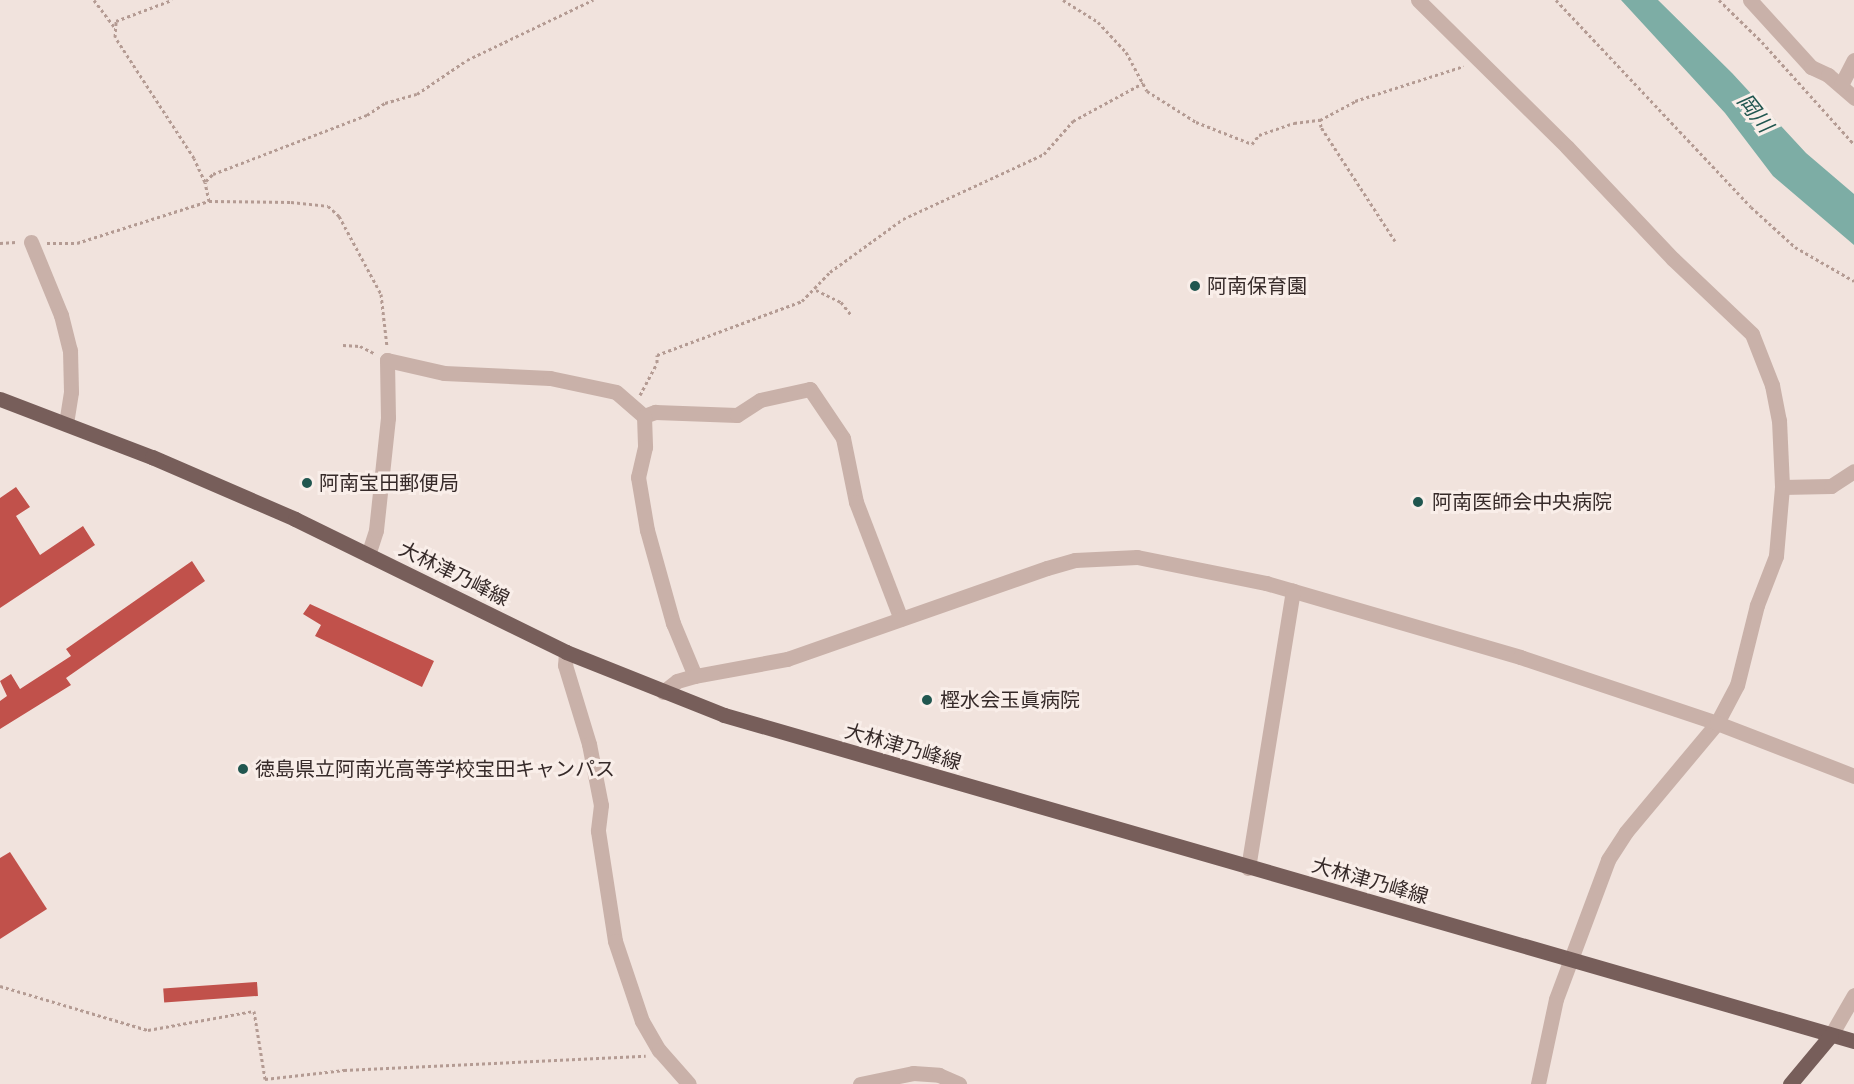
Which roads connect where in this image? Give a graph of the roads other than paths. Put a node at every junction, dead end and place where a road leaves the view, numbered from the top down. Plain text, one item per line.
1 (1418, 0) edge
2 (1750, 0) edge
3 (1854, 60) edge
4 (1841, 85) junction
5 (1854, 98) edge
6 (31, 242) road end
7 (0, 399) edge
8 (644, 416) junction
9 (66, 424) junction
10 (1854, 471) edge
11 (1782, 487) junction
12 (368, 555) junction
13 (1293, 591) junction
14 (901, 619) junction
15 (566, 652) junction
16 (695, 676) junction
17 (663, 692) junction
18 (1717, 723) junction
19 (1854, 776) edge
20 (1248, 868) junction
21 (1572, 961) junction
22 (1854, 995) edge
23 (1831, 1035) junction
24 (1854, 1041) edge
25 (689, 1084) edge
26 (860, 1084) edge
27 (959, 1084) edge
28 (1538, 1084) edge
29 (1790, 1084) edge

1 - 11 street
2 - 4 street
3 - 4 street
4 - 5 street
6 - 9 street
7 - 9 main road, 大林津乃峰線
8 - 12 street
8 - 14 street
8 - 16 street
9 - 12 main road, 大林津乃峰線
10 - 11 street
11 - 18 street
12 - 15 main road, 大林津乃峰線
13 - 14 street
13 - 18 street
13 - 20 street
14 - 16 street
15 - 17 main road, 大林津乃峰線
15 - 25 street
16 - 17 street
17 - 20 main road, 大林津乃峰線
18 - 19 street
18 - 21 street
20 - 21 main road, 大林津乃峰線
21 - 23 main road, 大林津乃峰線
21 - 28 street
22 - 23 street
23 - 24 main road, 大林津乃峰線
23 - 29 main road
26 - 27 street

